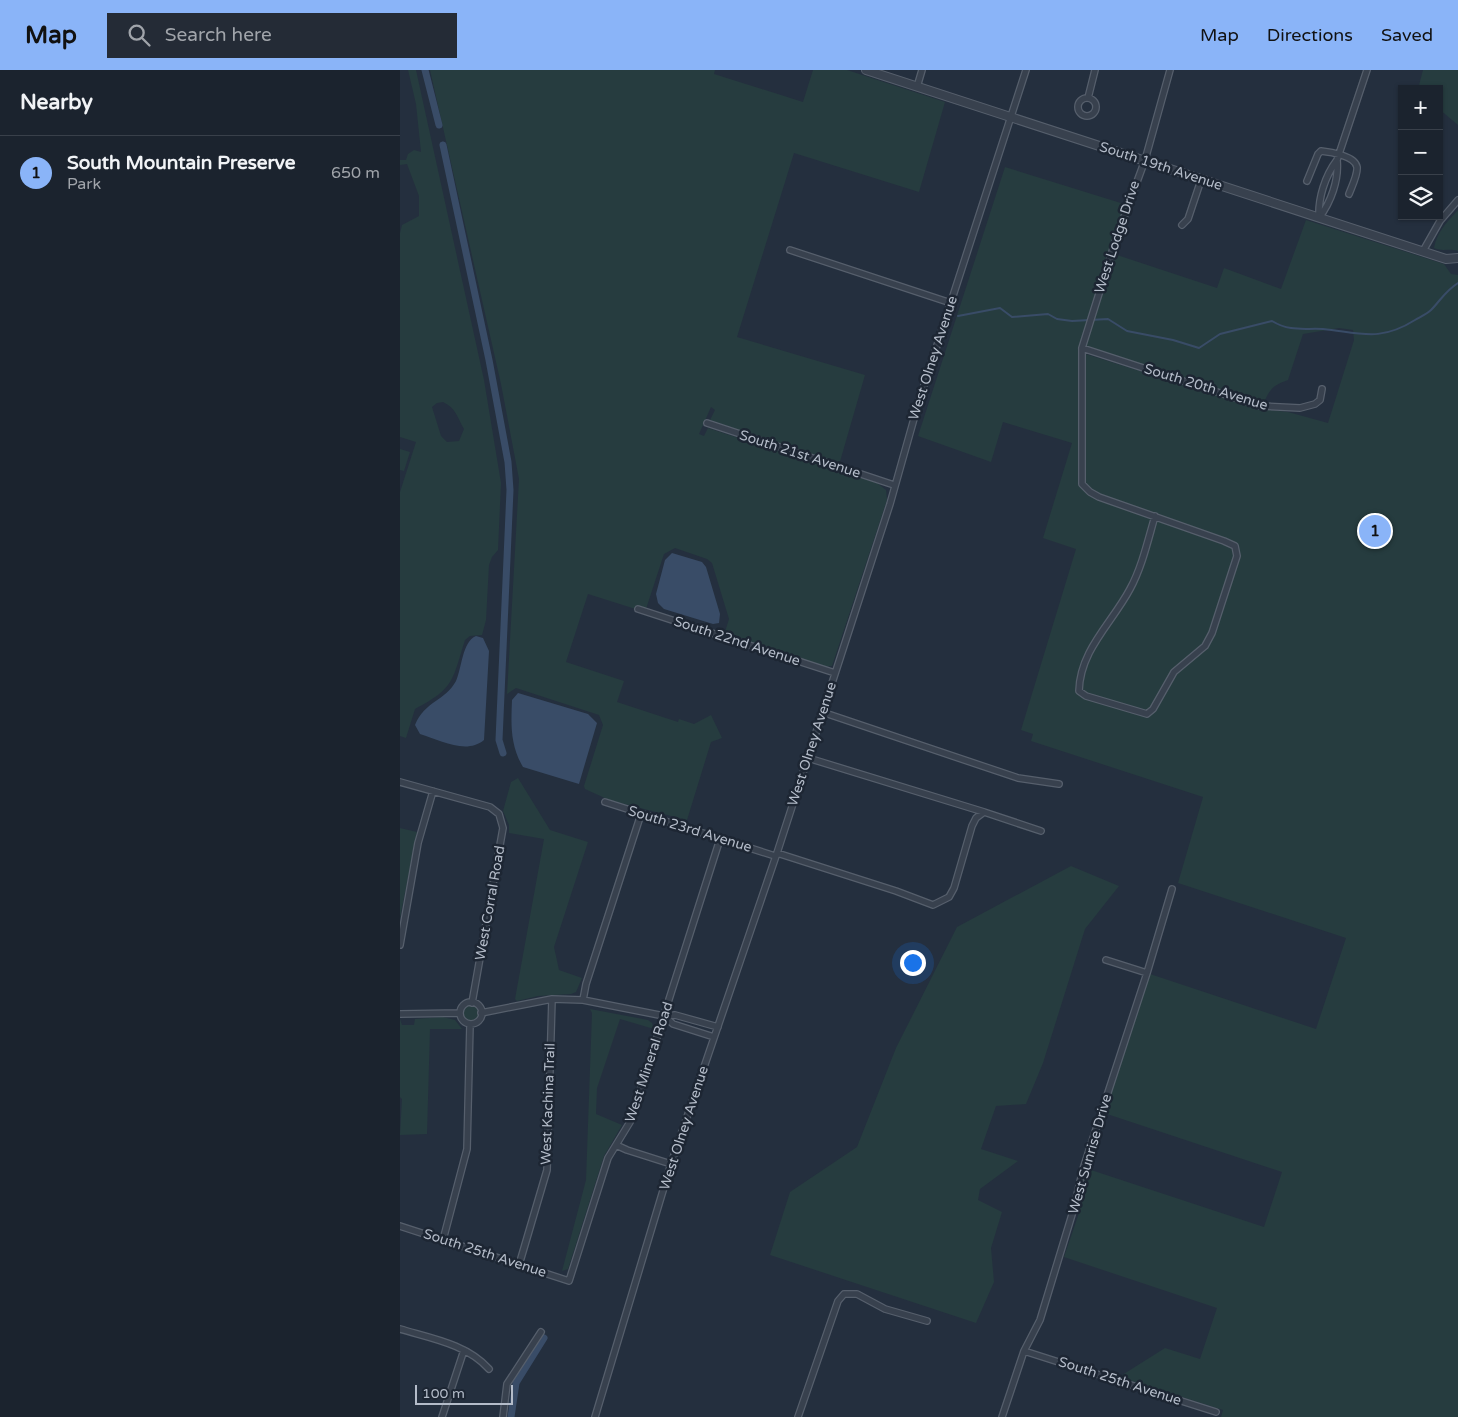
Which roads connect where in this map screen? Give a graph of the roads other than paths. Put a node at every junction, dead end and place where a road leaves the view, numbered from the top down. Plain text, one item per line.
1 (866, 70) edge
2 (922, 70) edge
3 (1026, 70) edge
4 (1095, 70) edge
5 (1170, 70) edge
6 (1367, 70) edge
7 (917, 87) junction
8 (1088, 98) dead end
9 (1011, 117) junction
10 (1338, 158) junction
11 (1144, 160) junction
12 (1201, 180) junction
13 (1307, 181) dead end
14 (1349, 194) dead end
15 (1458, 200) edge
16 (1319, 218) junction
17 (1182, 225) dead end
18 (790, 250) dead end
19 (1422, 251) junction
20 (1458, 258) edge
21 (951, 303) junction
22 (1082, 348) junction
23 (1322, 390) dead end
24 (707, 424) dead end
25 (894, 486) junction
26 (1155, 516) junction
27 (638, 609) dead end
28 (835, 673) junction
29 (822, 712) junction
30 (808, 758) junction
31 (400, 782) edge
32 (1060, 784) dead end
33 (433, 791) junction
34 (604, 802) dead end
35 (984, 812) junction
36 (641, 814) junction
37 (1041, 832) dead end
38 (720, 839) junction
39 (776, 854) junction
40 (1172, 889) dead end
41 (400, 945) edge
42 (1106, 960) dead end
43 (1147, 973) junction
44 (552, 999) junction
45 (583, 1000) junction
46 (472, 1003) junction
47 (460, 1013) junction
48 (481, 1013) junction
49 (400, 1014) edge
50 (664, 1016) junction
51 (689, 1018) junction
52 (470, 1024) junction
53 (718, 1027) junction
54 (686, 1028) junction
55 (714, 1037) junction
56 (616, 1145) junction
57 (672, 1164) junction
58 (400, 1226) edge
59 (443, 1240) junction
60 (520, 1265) junction
61 (569, 1281) joint
62 (927, 1321) dead end
63 (400, 1329) edge
64 (541, 1332) dead end
65 (464, 1350) junction
66 (1024, 1351) junction
67 (488, 1369) dead end
68 (1216, 1412) dead end
69 (442, 1417) edge
70 (503, 1417) edge
71 (595, 1417) edge
72 (798, 1417) edge
73 (1002, 1417) edge

1 - 7 street, South 19th Avenue
2 - 7 street
3 - 9 street, West Olney Avenue
4 - 8 street
5 - 11 street, West Lodge Drive
6 - 10 street
7 - 9 street, South 19th Avenue
9 - 11 street, South 19th Avenue
9 - 21 street, West Olney Avenue
10 - 13 street
10 - 14 street
10 - 16 street
11 - 12 street, South 19th Avenue
11 - 22 street, West Lodge Drive
12 - 16 street, South 19th Avenue
12 - 17 street
15 - 19 street
16 - 19 street, South 19th Avenue
18 - 21 street
19 - 20 street, South 19th Avenue
21 - 25 street, West Olney Avenue
22 - 23 street, South 20th Avenue
22 - 26 street, West Lodge Drive
24 - 25 street, South 21st Avenue
25 - 28 street, West Olney Avenue
26 - 26 street
27 - 28 street, South 22nd Avenue
28 - 29 street, West Olney Avenue
29 - 30 street, West Olney Avenue
29 - 32 street
30 - 35 street
30 - 39 street, West Olney Avenue
31 - 33 street
33 - 41 street
33 - 46 street, West Corral Road
34 - 36 street, South 23rd Avenue
35 - 37 street
35 - 39 street, South 23rd Avenue
36 - 38 street, South 23rd Avenue
36 - 45 street
38 - 39 street, South 23rd Avenue
38 - 50 street, West Mineral Road
39 - 53 street, West Olney Avenue
40 - 43 street, West Sunrise Drive
42 - 43 street
43 - 66 street, West Sunrise Drive
44 - 45 street
44 - 48 street
44 - 60 street, West Kachina Trail
45 - 50 street
46 - 47 street
46 - 48 street
47 - 49 street
47 - 52 street
48 - 52 street
50 - 51 street
50 - 54 street
50 - 56 street, West Mineral Road
51 - 53 street
51 - 54 street
52 - 59 street
53 - 55 street, West Olney Avenue
54 - 55 street
55 - 57 street, West Olney Avenue
56 - 57 street
56 - 61 street, West Mineral Road
57 - 71 street, West Olney Avenue
58 - 59 street, South 25th Avenue
59 - 60 street, South 25th Avenue
60 - 61 street, South 25th Avenue
62 - 72 street
63 - 65 street
64 - 70 street
65 - 67 street
65 - 69 street
66 - 68 street, South 25th Avenue
66 - 73 street, West Sunrise Drive

